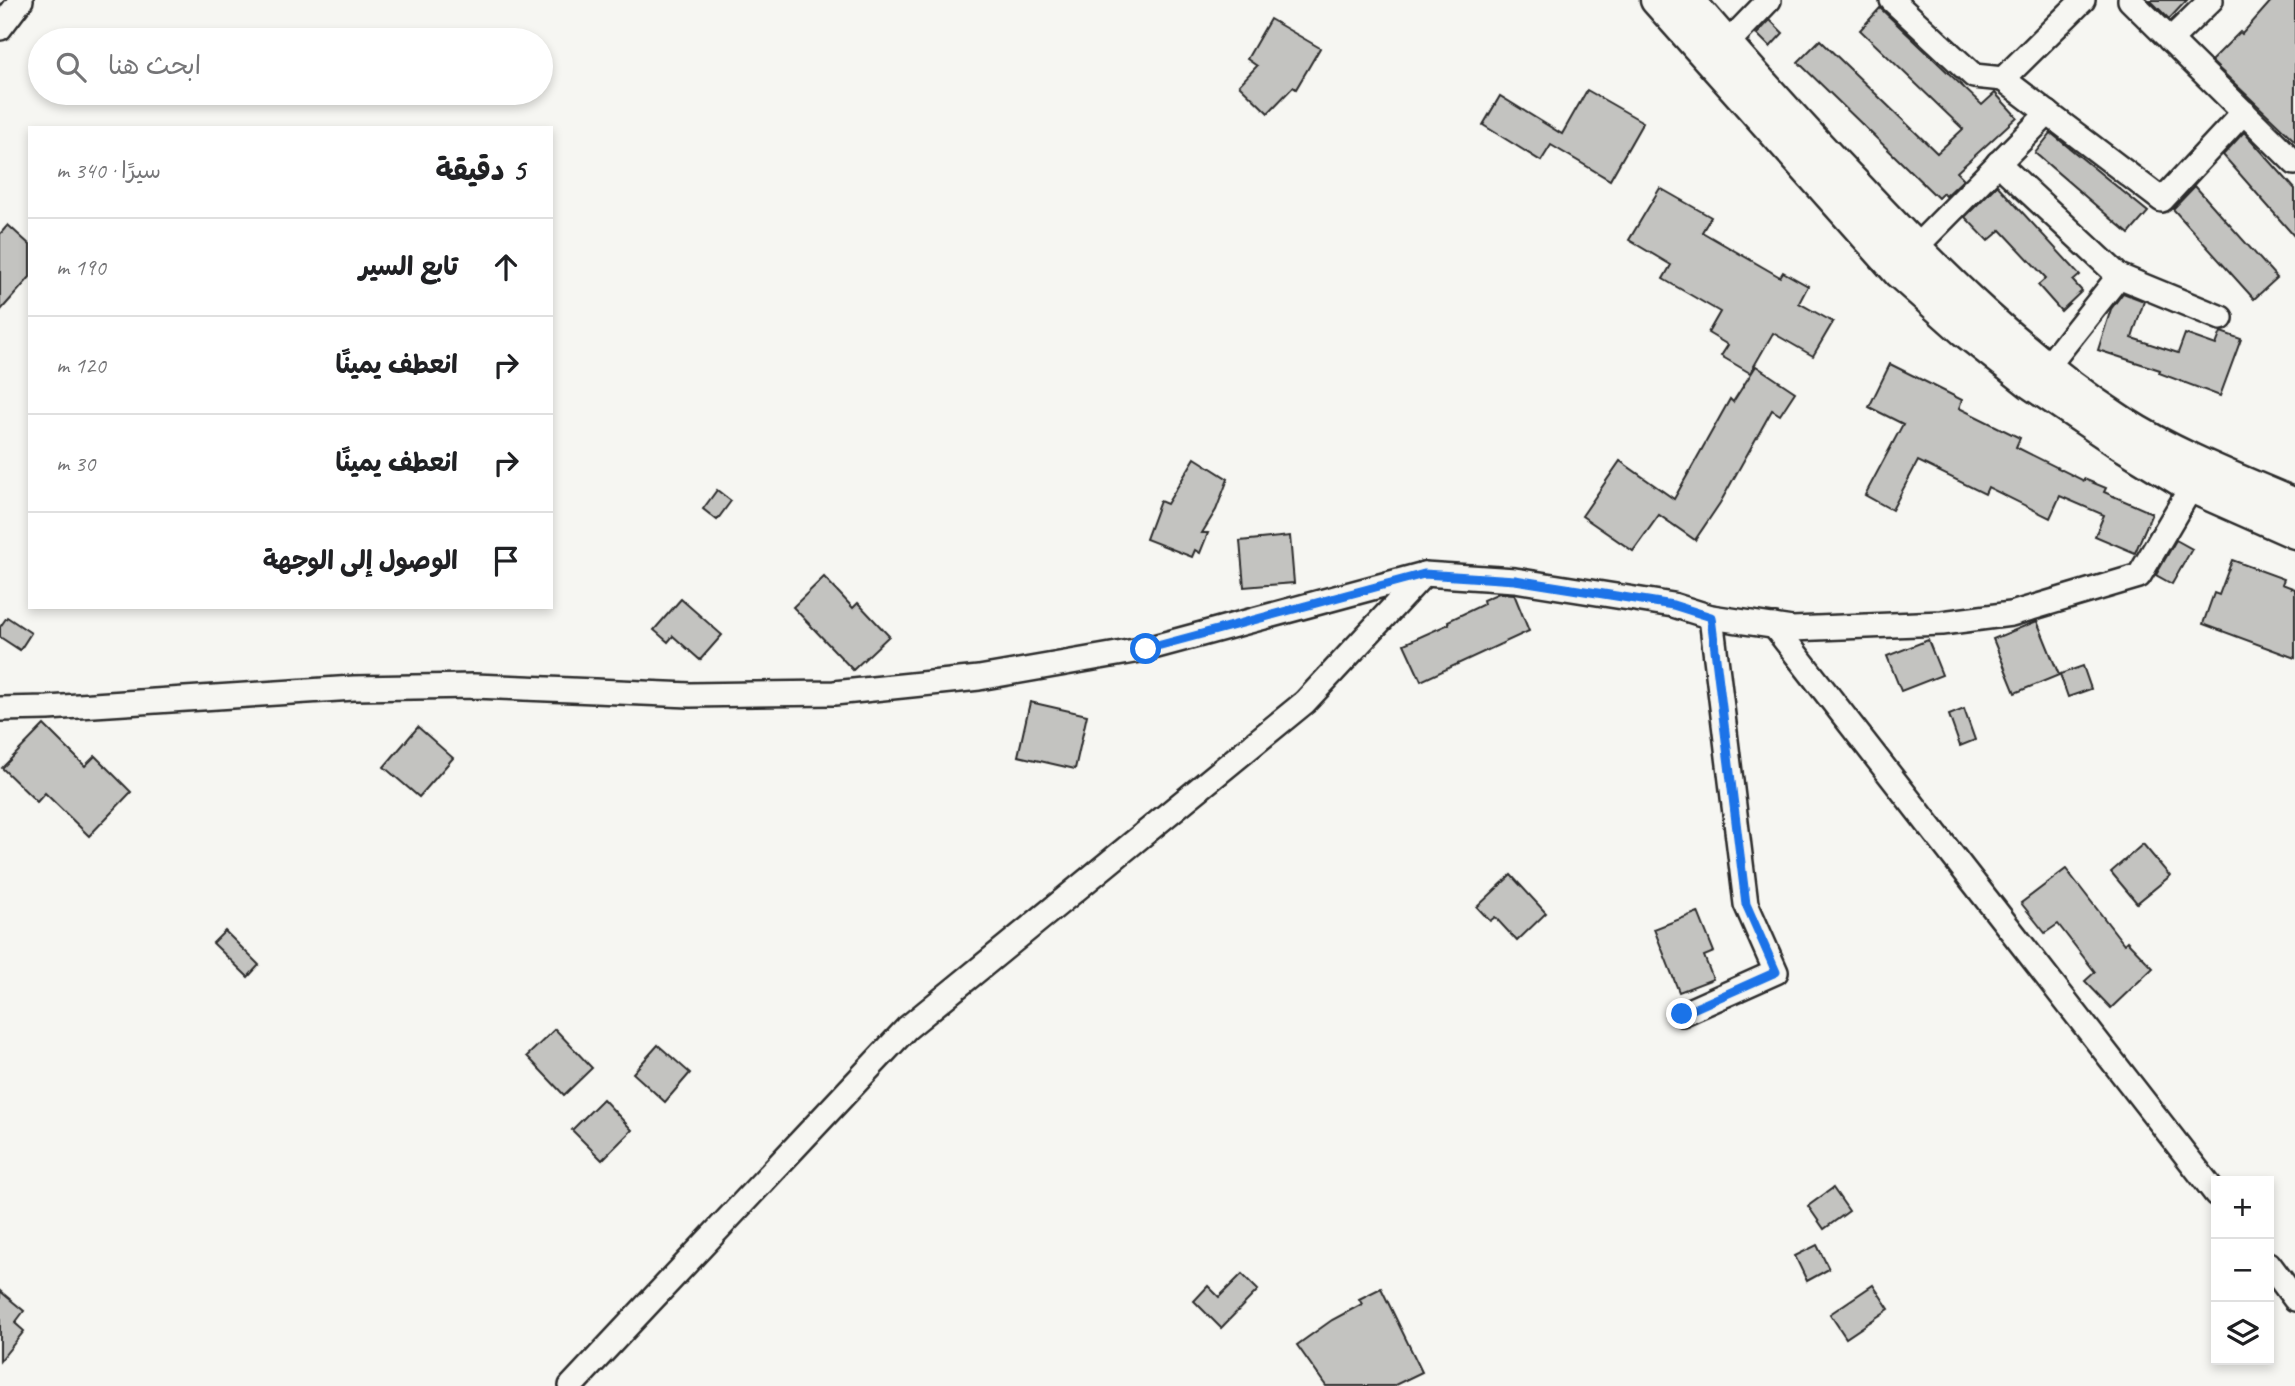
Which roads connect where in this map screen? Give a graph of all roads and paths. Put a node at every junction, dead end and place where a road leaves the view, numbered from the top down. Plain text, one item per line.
1 (21, 0) edge
2 (1656, 0) edge
3 (1689, 0) edge
4 (1769, 0) edge
5 (1892, 0) edge
6 (2083, 0) edge
7 (2130, 0) edge
8 (2211, 0) edge
9 (0, 27) edge
10 (2170, 40) junction
11 (1718, 52) junction
12 (2003, 79) junction
13 (2244, 112) junction
14 (2048, 113) junction
15 (1998, 163) junction
16 (2295, 163) edge
17 (1915, 248) junction
18 (1899, 273) junction
19 (2119, 276) junction
20 (2221, 318) dead end
21 (2047, 367) junction
22 (2198, 476) junction
23 (2295, 504) edge
24 (2295, 533) edge
25 (1424, 574) junction
26 (1711, 617) junction
27 (1774, 626) junction
28 (0, 709) edge
29 (1682, 1014) dead end
30 (2211, 1188) edge
31 (2274, 1271) edge
32 (2295, 1299) edge
33 (571, 1386) edge

1 - 9 street
2 - 11 main road
3 - 11 main road
4 - 11 street
5 - 12 street
6 - 12 street
7 - 10 street
8 - 10 street
10 - 13 street
11 - 17 main road
11 - 18 main road
12 - 14 street
13 - 14 street
13 - 16 street
14 - 15 street
15 - 17 street
15 - 19 street
17 - 18 street
17 - 21 main road
18 - 22 main road
19 - 20 street
19 - 21 street
21 - 22 main road
22 - 23 main road
22 - 24 main road
22 - 27 street
25 - 26 street
25 - 28 street
25 - 33 street
26 - 27 street
26 - 29 street
27 - 30 street
31 - 32 street

